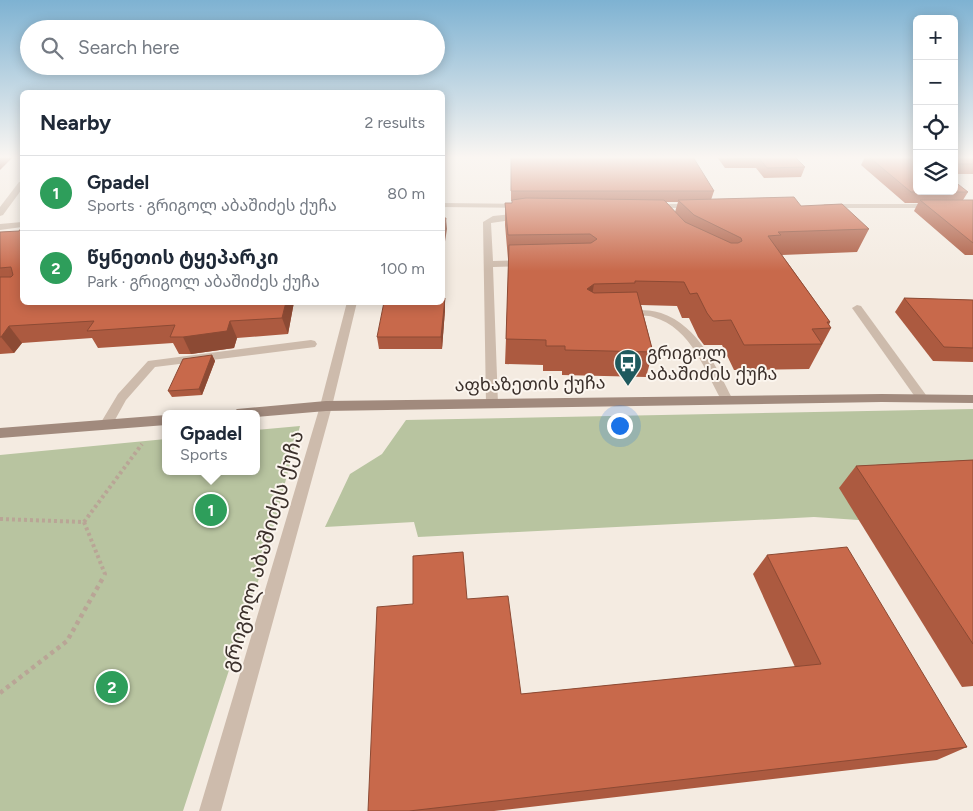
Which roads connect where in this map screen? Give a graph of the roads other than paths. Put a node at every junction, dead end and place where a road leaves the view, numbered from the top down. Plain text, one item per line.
1 (14, 195) edge
2 (445, 205) edge
3 (534, 206) edge
4 (640, 206) edge
5 (698, 206) edge
6 (816, 206) edge
7 (944, 206) edge
8 (0, 213) edge
9 (534, 216) edge
10 (20, 225) edge
11 (0, 227) edge
12 (538, 263) edge
13 (488, 264) junction
14 (351, 305) edge
15 (857, 308) dead end
16 (618, 313) edge
17 (312, 344) dead end
18 (922, 398) junction
19 (973, 399) edge
20 (727, 400) junction
21 (492, 404) junction
22 (326, 406) junction
23 (260, 412) edge
24 (162, 420) edge
25 (106, 424) junction
26 (0, 433) edge
27 (210, 811) edge

1 - 8 street
2 - 3 street
4 - 5 street
6 - 7 street
9 - 13 street
10 - 11 street
12 - 13 street
13 - 21 street
14 - 22 street, გრიგოლ აბაშიძეს ქუჩა
15 - 18 street
16 - 20 street
17 - 25 street
18 - 19 street, აფხაზეთის ქუჩა
18 - 20 street, აფხაზეთის ქუჩა
20 - 21 street, აფხაზეთის ქუჩა
21 - 22 street, აფხაზეთის ქუჩა
22 - 23 street, აფხაზეთის ქუჩა
22 - 27 street, გრიგოლ აბაშიძეს ქუჩა
24 - 25 street
25 - 26 street

